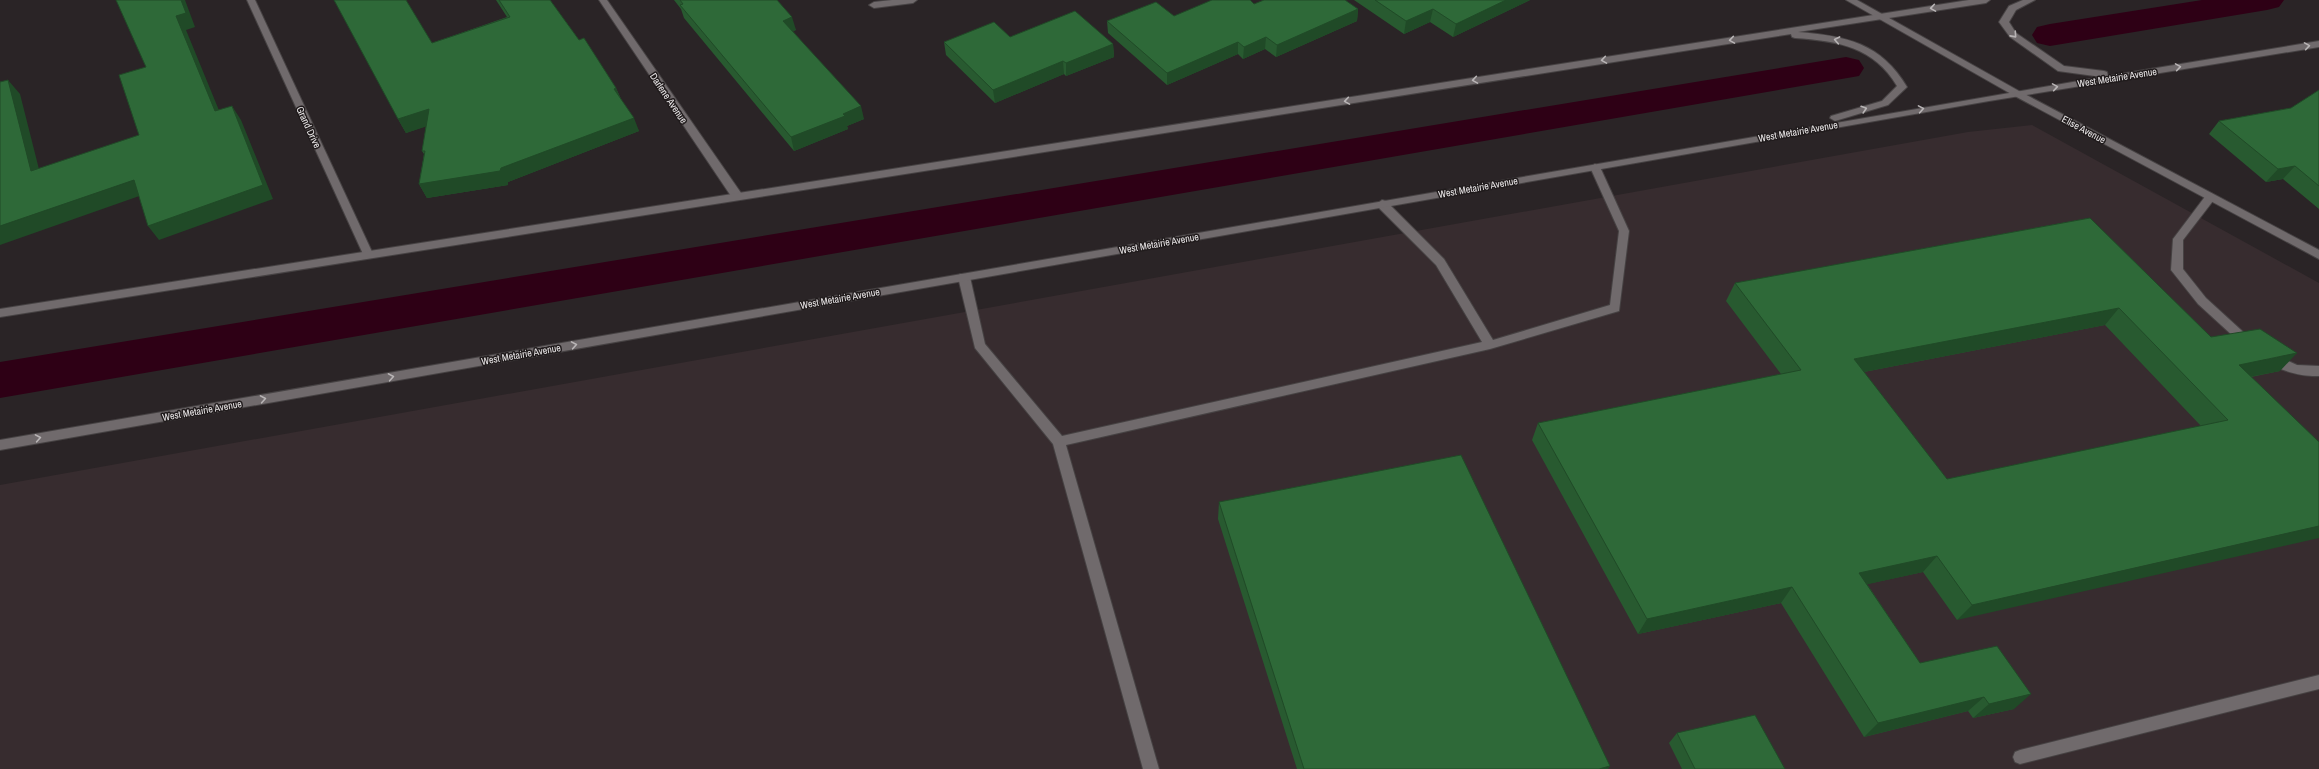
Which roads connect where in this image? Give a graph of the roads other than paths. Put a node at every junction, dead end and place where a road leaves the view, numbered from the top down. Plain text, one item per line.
1 (251, 0) edge
2 (603, 0) edge
3 (913, 0) edge
4 (1850, 0) edge
5 (1986, 0) edge
6 (2031, 0) edge
7 (874, 5) dead end
8 (1881, 17) junction
9 (1771, 34) junction
10 (2319, 44) edge
11 (2126, 75) junction
12 (2016, 93) junction
13 (1786, 133) junction
14 (1595, 166) junction
15 (737, 196) junction
16 (2211, 198) junction
17 (1382, 204) junction
18 (368, 254) junction
19 (2319, 255) edge
20 (964, 277) junction
21 (0, 312) edge
22 (1490, 345) junction
23 (2319, 371) edge
24 (1059, 442) junction
25 (0, 445) edge
26 (2319, 682) edge
27 (2020, 757) dead end
28 (1151, 769) edge

1 - 18 main road, Grand Drive
2 - 15 main road, Darlene Avenue
3 - 7 main road
4 - 8 main road, Elise Avenue
5 -> 8 main road
6 -> 11 main road
8 - 9 main road
8 - 12 main road, Elise Avenue
13 -> 9 main road
9 -> 15 main road
11 -> 10 main road, West Metairie Avenue
12 -> 11 main road, West Metairie Avenue
13 -> 12 main road, West Metairie Avenue
12 - 16 main road, Elise Avenue
13 - 14 main road, West Metairie Avenue
14 - 17 main road, West Metairie Avenue
14 - 22 main road
15 - 18 main road
16 - 19 main road, Elise Avenue
16 - 23 main road
17 - 20 main road, West Metairie Avenue
17 - 22 main road
18 - 21 main road
20 - 24 main road
25 -> 20 main road, West Metairie Avenue
22 - 24 main road
24 - 28 main road
26 - 27 main road

